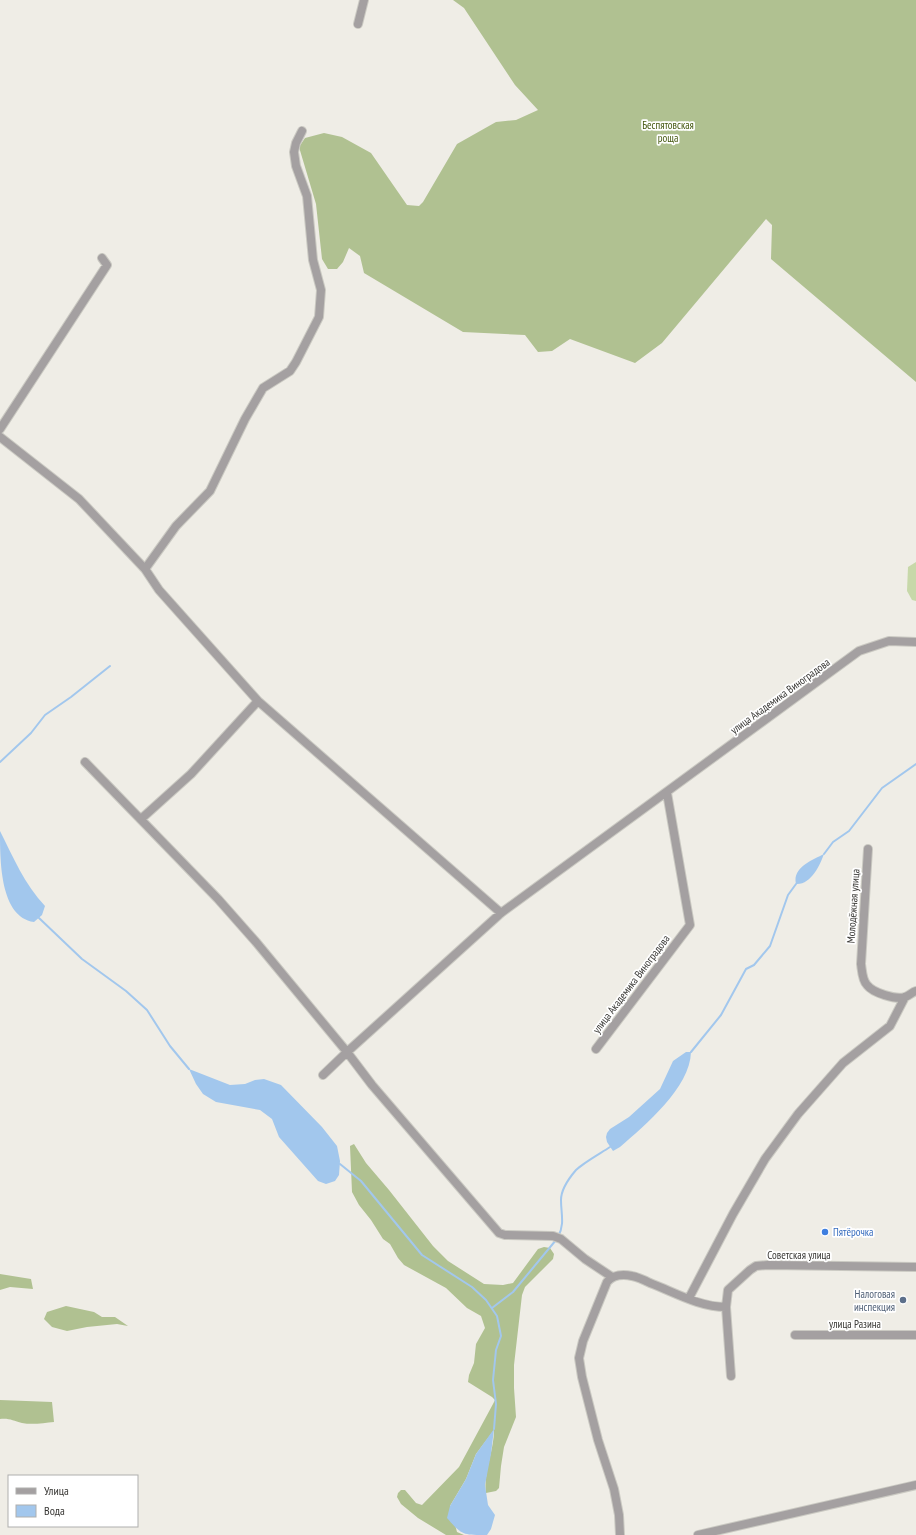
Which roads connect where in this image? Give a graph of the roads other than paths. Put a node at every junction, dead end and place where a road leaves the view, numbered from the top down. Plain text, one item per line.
1 (364, 0) edge
2 (358, 24) dead end
3 (302, 131) dead end
4 (102, 258) dead end
5 (0, 429) edge
6 (0, 437) edge
7 (145, 569) junction
8 (916, 642) edge
9 (258, 701) junction
10 (85, 762) dead end
11 (667, 793) junction
12 (141, 819) junction
13 (868, 849) dead end
14 (502, 913) junction
15 (916, 991) edge
16 (906, 997) junction
17 (596, 1049) dead end
18 (347, 1052) junction
19 (323, 1075) dead end
20 (916, 1267) edge
21 (612, 1277) junction
22 (689, 1298) junction
23 (726, 1307) junction
24 (795, 1335) dead end
25 (916, 1335) edge
26 (732, 1376) dead end
27 (916, 1485) edge
28 (620, 1535) edge
29 (698, 1535) edge

1 - 2 street
3 - 7 street
4 - 5 street
6 - 7 street
7 - 9 street
8 - 11 street, улица Академика Виноградова
9 - 12 street
9 - 14 street
10 - 12 street
11 - 14 street, улица Академика Виноградова
11 - 17 street, улица Академика Виноградова
12 - 18 street
13 - 16 street, Молодёжная улица
14 - 18 street, улица Академика Виноградова
15 - 16 street
16 - 22 street
18 - 19 street, улица Академика Виноградова
18 - 21 street
20 - 23 street, Советская улица
21 - 22 street
21 - 28 street
22 - 23 street
23 - 26 street, Советская улица
24 - 25 street, улица Разина
27 - 29 street

